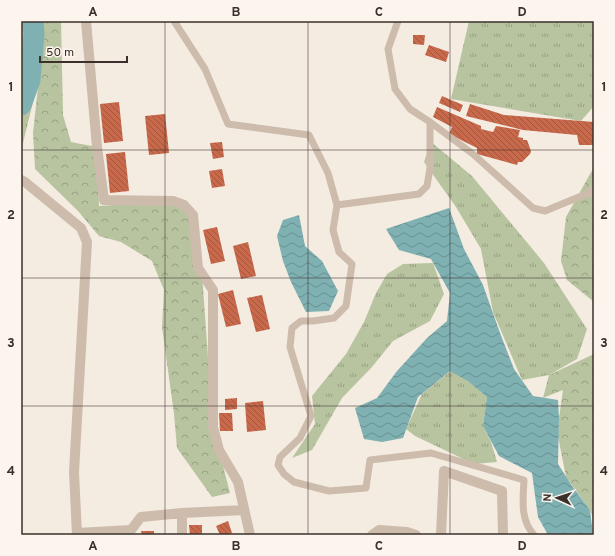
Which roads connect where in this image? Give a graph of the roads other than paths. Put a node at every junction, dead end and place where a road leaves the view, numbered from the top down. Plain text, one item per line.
1 (86, 21) edge
2 (174, 21) edge
3 (398, 21) edge
4 (430, 122) junction
5 (23, 181) edge
6 (592, 191) edge
7 (337, 205) junction
8 (244, 510) junction
9 (182, 513) junction
10 (131, 532) edge
11 (77, 534) edge
12 (182, 535) edge
13 (250, 535) edge
14 (372, 535) edge
15 (416, 535) edge
16 (441, 535) edge
17 (503, 535) edge
18 (534, 535) edge

1 - 8 street
2 - 7 lane
3 - 4 lane
4 - 6 lane
4 - 7 lane
5 - 11 street
7 - 18 lane
8 - 9 street
8 - 13 street
9 - 10 street
9 - 12 street
10 - 11 street
14 - 15 street
16 - 17 street

